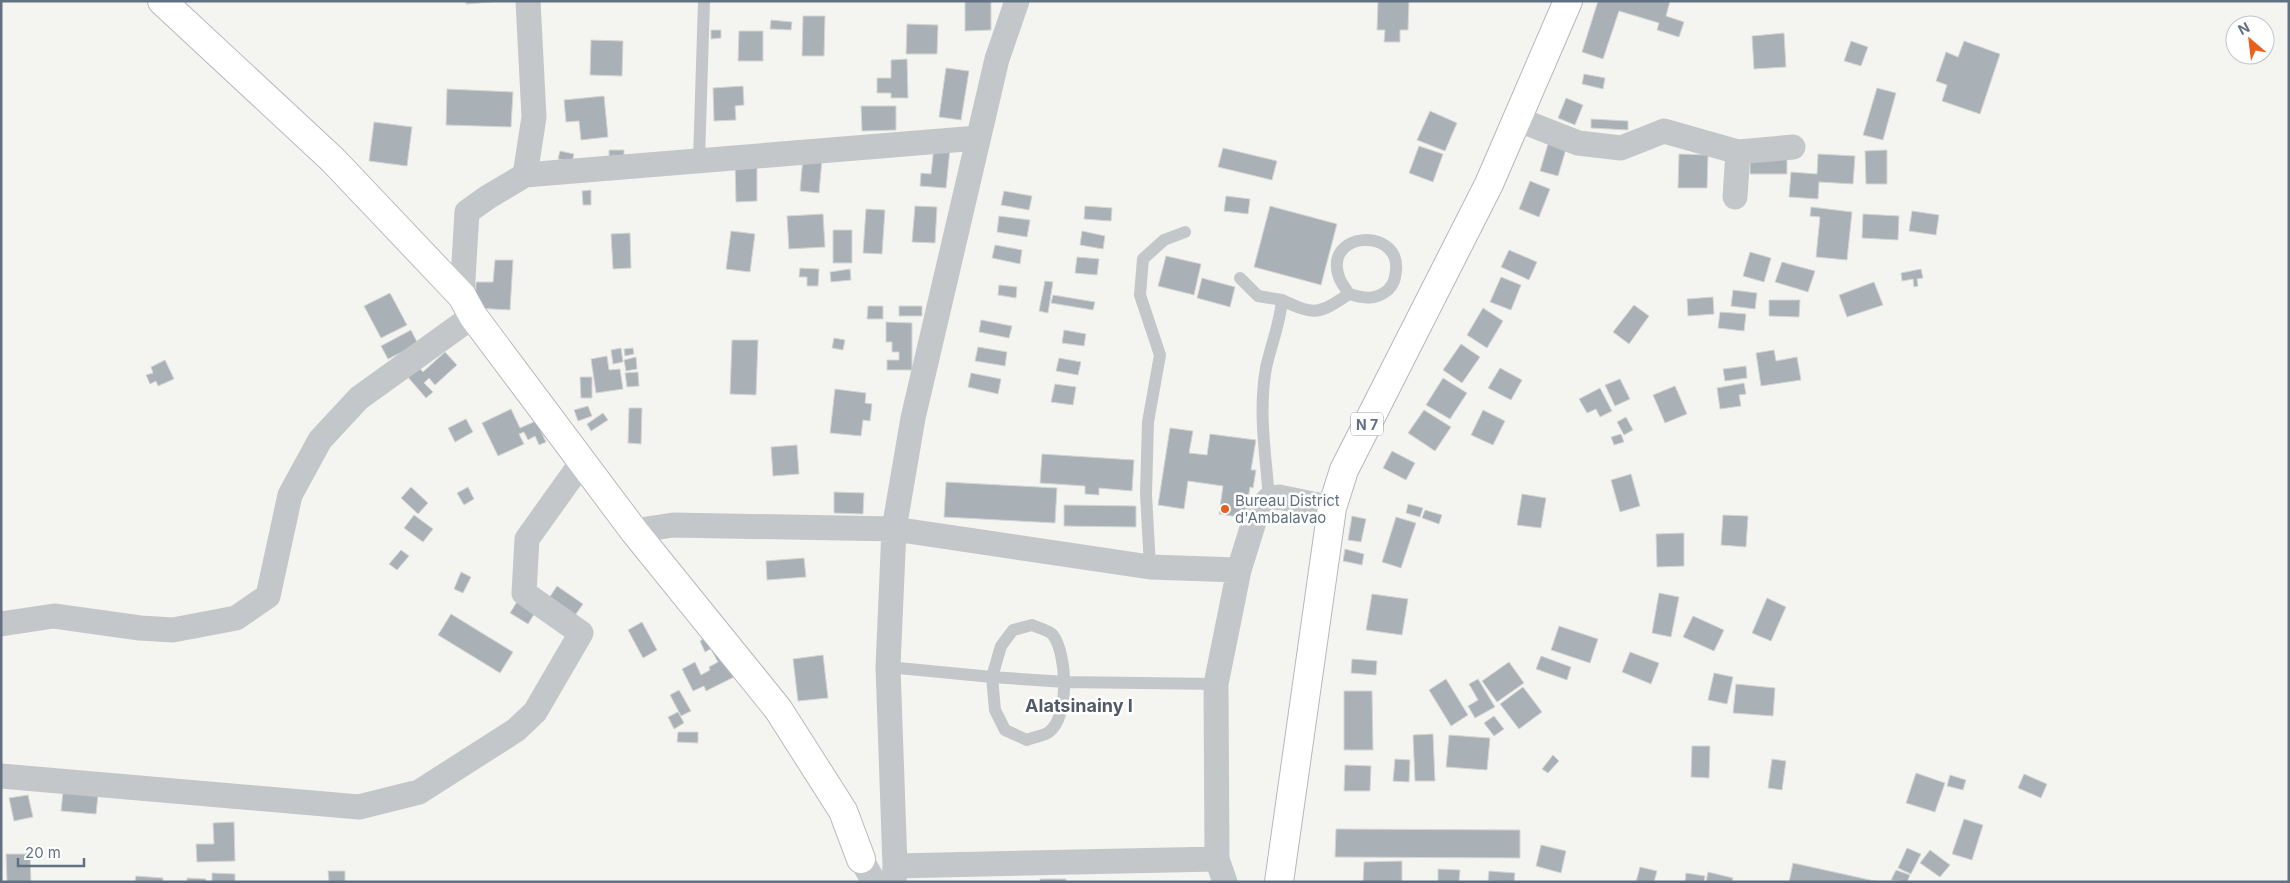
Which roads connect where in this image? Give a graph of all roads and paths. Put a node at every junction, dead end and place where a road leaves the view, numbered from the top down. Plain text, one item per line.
1 (162, 1) edge
2 (528, 1) edge
3 (704, 1) edge
4 (1017, 1) edge
5 (1568, 1) edge
6 (1517, 119) junction
7 (978, 138) junction
8 (1792, 148) dead end
9 (1738, 152) junction
10 (699, 160) junction
11 (525, 175) junction
12 (1735, 197) dead end
13 (1185, 232) dead end
14 (1240, 278) dead end
15 (1349, 294) junction
16 (1282, 300) junction
17 (467, 306) junction
18 (582, 462) junction
19 (1269, 499) junction
20 (1332, 508) junction
21 (894, 529) junction
22 (634, 531) junction
23 (1150, 567) junction
24 (1239, 570) junction
25 (1, 624) edge
26 (888, 667) junction
27 (992, 677) junction
28 (1065, 682) junction
29 (1216, 684) junction
30 (1, 776) edge
31 (1216, 859) junction
32 (868, 870) edge
33 (894, 874) edge
34 (1225, 882) edge
35 (1279, 882) edge

1 - 17 street
2 - 11 street
3 - 10 lane
4 - 7 street
5 - 6 street, N 7
6 - 9 street
6 - 20 street, N 7
7 - 10 street
7 - 21 street
8 - 9 street
9 - 12 street
10 - 11 street
11 - 17 street
13 - 23 lane
14 - 16 lane
15 - 15 lane
15 - 16 lane
16 - 19 lane
17 - 18 street
17 - 25 street
18 - 22 street
18 - 30 street
19 - 20 street
19 - 24 street
20 - 35 street, N 7
21 - 22 street
21 - 23 street
21 - 26 street
22 - 32 street
23 - 24 street
24 - 29 street
26 - 27 lane
26 - 33 street
27 - 28 lane
27 - 28 lane
27 - 28 lane
28 - 29 lane
29 - 31 street
31 - 33 street
31 - 34 street

